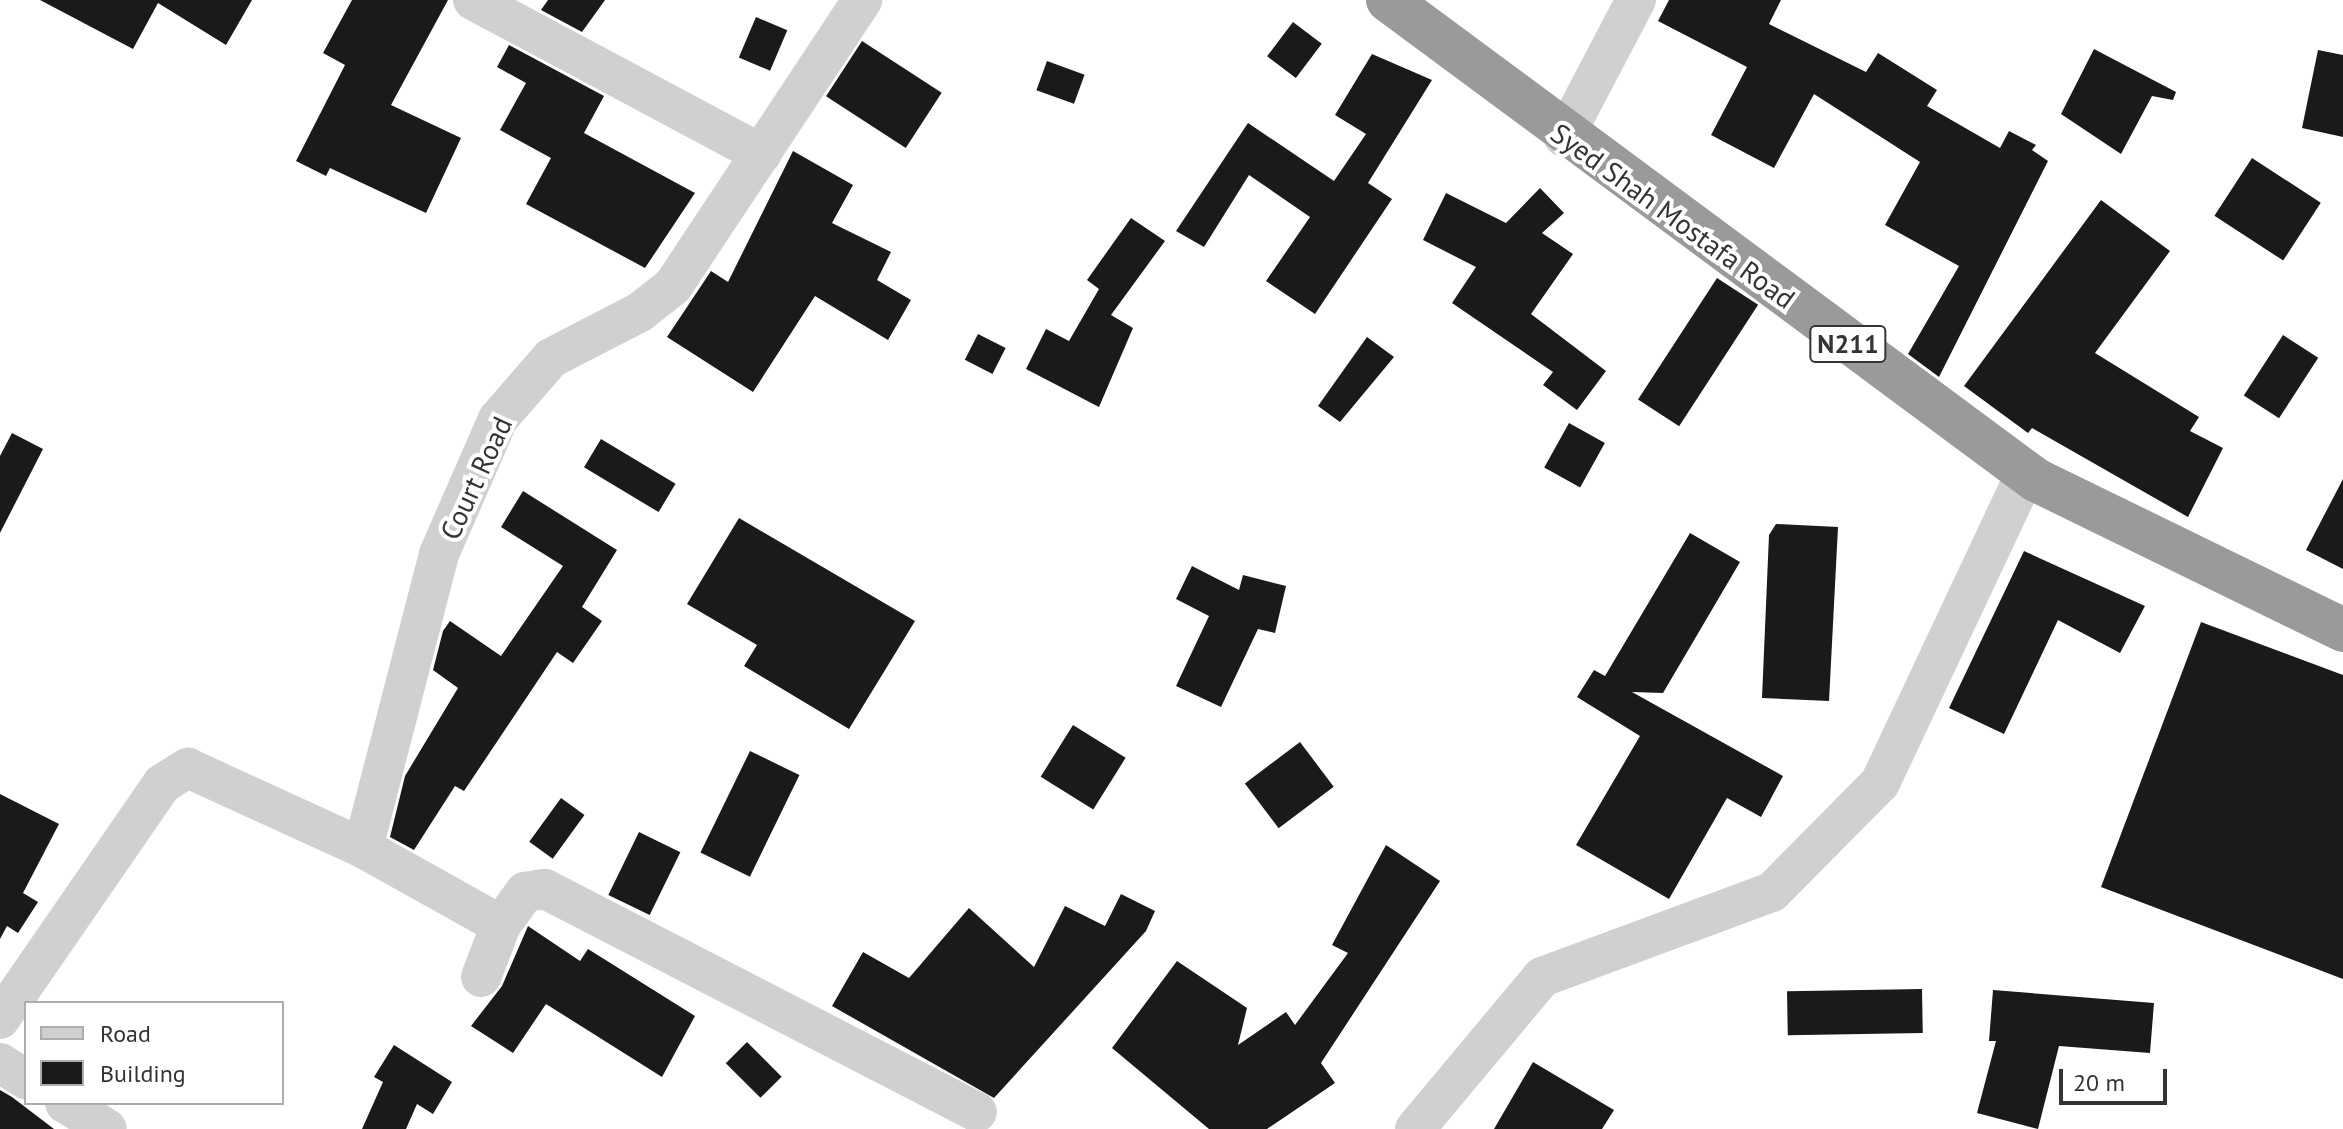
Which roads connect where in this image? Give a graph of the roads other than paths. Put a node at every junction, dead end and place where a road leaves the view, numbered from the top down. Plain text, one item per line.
1 (473, 0) edge
2 (862, 0) edge
3 (1388, 0) edge
4 (1636, 0) edge
5 (1564, 137) junction
6 (761, 154) junction
7 (2026, 473) junction
8 (2343, 630) edge
9 (363, 848) junction
10 (501, 925) junction
11 (481, 977) dead end
12 (0, 1019) edge
13 (0, 1063) edge
14 (24, 1078) edge
15 (68, 1105) edge
16 (977, 1112) dead end
17 (107, 1129) edge
18 (1415, 1129) edge

1 - 6 street
2 - 6 street, Court Road
3 - 5 highway, Syed Shah Mostafa Road / N211
4 - 5 street
5 - 7 highway, Syed Shah Mostafa Road / N211
6 - 9 street, Court Road
7 - 8 highway, Syed Shah Mostafa Road / N211
7 - 18 street
9 - 10 street
9 - 12 street
10 - 11 street
10 - 16 street
13 - 14 street
15 - 17 street

